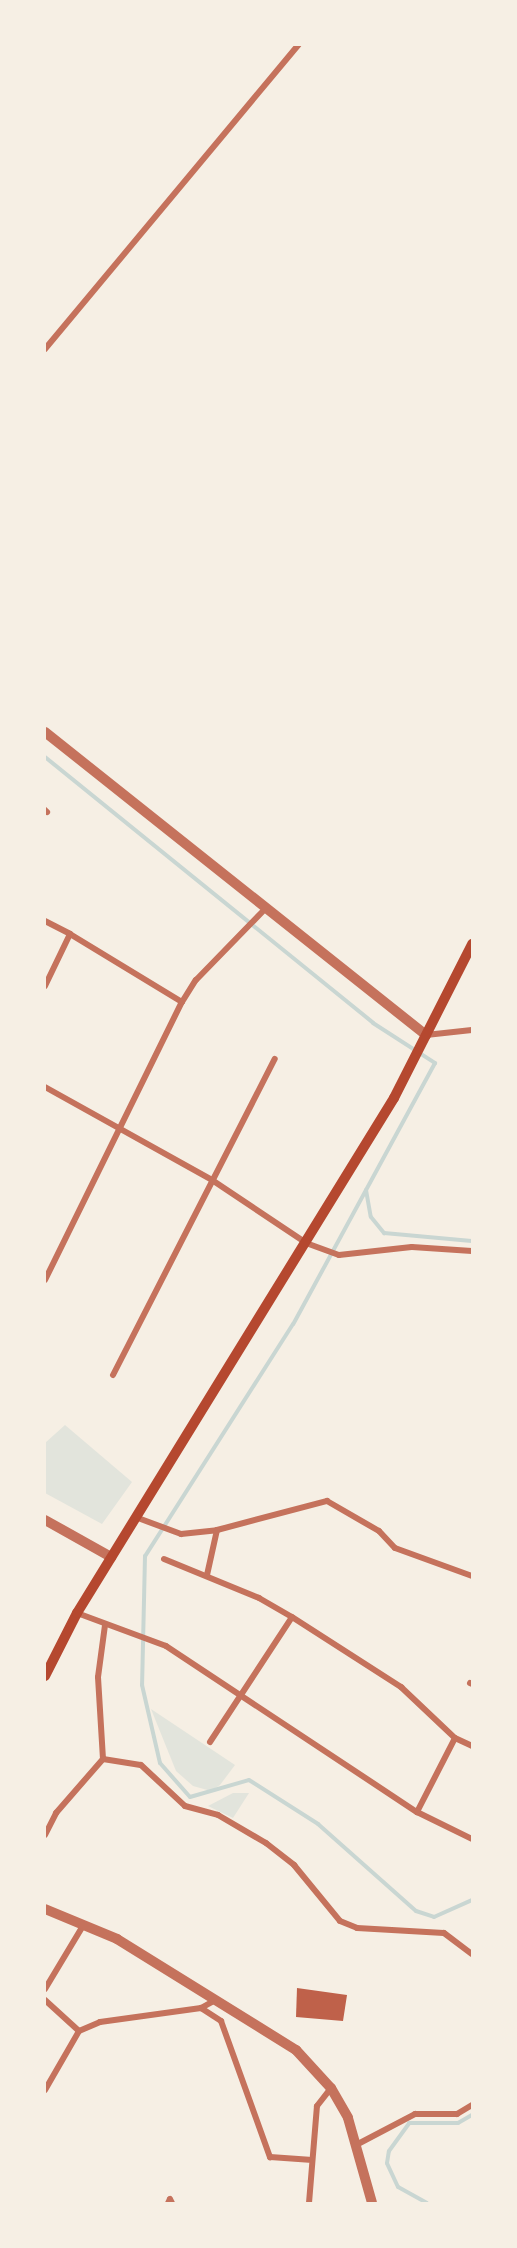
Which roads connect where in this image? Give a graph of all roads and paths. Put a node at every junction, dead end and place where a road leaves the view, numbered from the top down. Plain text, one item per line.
1 (298, 45) edge
2 (45, 349) edge
3 (45, 732) edge
4 (264, 910) junction
5 (45, 921) edge
6 (70, 934) junction
7 (472, 944) edge
8 (45, 986) edge
9 (182, 1002) junction
10 (472, 1030) edge
11 (426, 1035) junction
12 (275, 1059) dead end
13 (45, 1088) edge
14 (121, 1127) junction
15 (212, 1180) junction
16 (306, 1242) junction
17 (472, 1251) edge
18 (45, 1280) edge
19 (113, 1375) dead end
20 (138, 1518) junction
21 (45, 1520) edge
22 (217, 1530) junction
23 (111, 1557) junction
24 (164, 1559) dead end
25 (207, 1575) junction
26 (472, 1576) edge
27 (77, 1613) junction
28 (292, 1617) junction
29 (105, 1625) junction
30 (45, 1676) edge
31 (241, 1695) junction
32 (455, 1738) junction
33 (210, 1742) dead end
34 (472, 1746) edge
35 (103, 1759) junction
36 (417, 1812) junction
37 (45, 1835) edge
38 (472, 1839) edge
39 (45, 1909) edge
40 (84, 1924) junction
41 (472, 1954) edge
42 (45, 1989) edge
43 (218, 1999) junction
44 (45, 2000) edge
45 (201, 2008) junction
46 (78, 2031) junction
47 (331, 2088) junction
48 (45, 2090) edge
49 (472, 2105) edge
50 (356, 2145) junction
51 (309, 2160) junction
52 (309, 2203) edge
53 (372, 2203) edge

1 - 2 street
3 - 4 street
4 - 9 street
4 - 11 street
5 - 6 street
6 - 8 street
6 - 9 street
7 - 11 main road
9 - 14 street
10 - 11 street
11 - 16 main road
12 - 15 street
13 - 14 street
14 - 15 street
14 - 18 street
15 - 16 street
15 - 19 street
16 - 17 street
16 - 20 main road
20 - 22 street
20 - 23 main road
21 - 23 street
22 - 25 street
22 - 26 street
23 - 27 main road
24 - 25 street
25 - 28 street
27 - 29 street
27 - 30 main road
28 - 31 street
28 - 32 street
29 - 31 street
29 - 35 street
31 - 33 street
31 - 36 street
32 - 34 street
32 - 36 street
35 - 37 street
35 - 41 street
36 - 38 street
39 - 40 street
40 - 42 street
40 - 43 street
43 - 45 street
43 - 47 street
44 - 46 street
45 - 46 street
45 - 51 street
46 - 48 street
47 - 50 street
47 - 51 street
49 - 50 street
50 - 53 street
51 - 52 street

